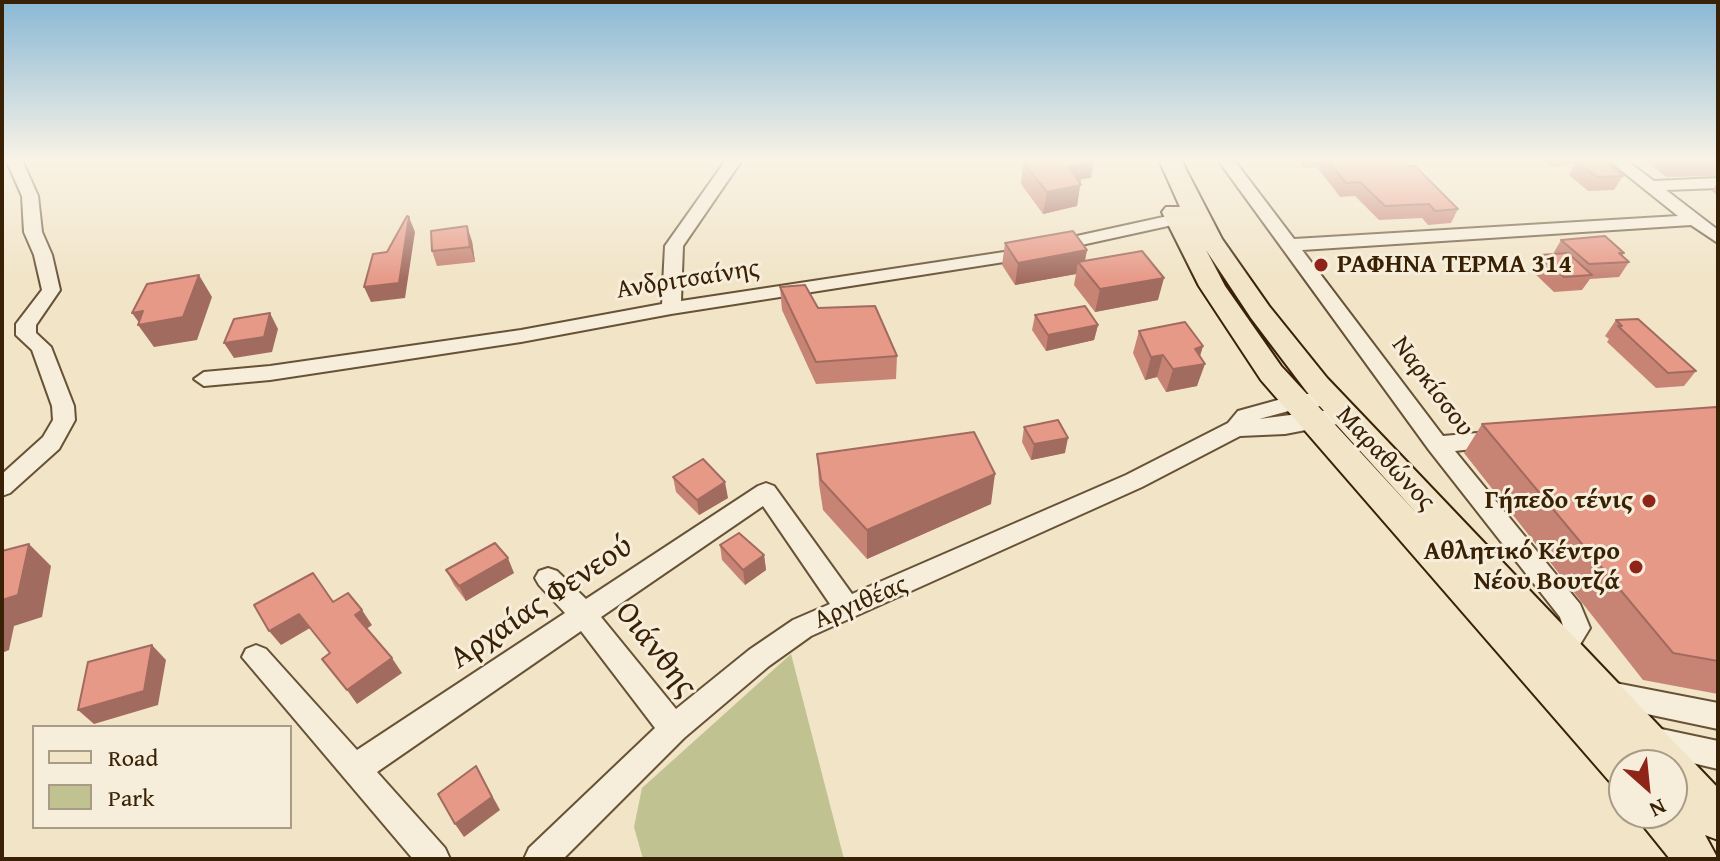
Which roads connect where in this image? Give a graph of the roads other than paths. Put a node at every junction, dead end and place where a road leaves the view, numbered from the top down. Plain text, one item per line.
1 (30, 200) edge
2 (706, 200) edge
3 (1168, 200) edge
4 (1189, 200) edge
5 (1256, 200) edge
6 (1668, 200) edge
7 (1177, 219) junction
8 (1694, 220) junction
9 (1718, 238) edge
10 (1289, 245) junction
11 (671, 308) junction
12 (204, 379) dead end
13 (1321, 410) junction
14 (1515, 437) edge
15 (1437, 444) junction
16 (2, 487) edge
17 (548, 578) dead end
18 (846, 606) junction
19 (585, 616) junction
20 (1563, 648) junction
21 (256, 657) dead end
22 (1597, 711) junction
23 (1718, 716) edge
24 (674, 729) junction
25 (1640, 749) edge
26 (1718, 755) edge
27 (1688, 757) edge
28 (355, 769) junction
29 (1688, 792) edge
30 (1718, 819) edge
31 (1673, 829) edge
32 (434, 859) edge
33 (540, 859) edge
34 (1697, 859) edge

1 - 16 street
2 - 11 street
3 - 7 main road, Μαραθώνος
4 - 13 main road, Μαραθώνος
5 - 10 street, Ναρκίσσου
6 - 8 street
7 - 11 street, Ανδριτσαίνης
7 - 13 main road, Μαραθώνος
8 - 9 street
8 - 10 street
10 - 15 street, Ναρκίσσου
11 - 12 street, Ανδριτσαίνης
13 - 18 street, Αργιθέας
13 - 20 main road, Μαραθώνος
13 - 22 main road, Μαραθώνος
14 - 15 street
15 - 20 street, Ναρκίσσου
17 - 19 street, Οιάνθης
18 - 19 street, Αρχαίας Φενεού
18 - 24 street, Αργιθέας
19 - 24 street, Οιάνθης
19 - 28 street, Αρχαίας Φενεού
20 - 22 main road, Μαραθώνος
21 - 28 street
22 - 23 street
22 - 25 main road, Μαραθώνος
24 - 33 street, Αργιθέας
26 - 27 street
28 - 32 street
29 - 30 main road, Μαραθώνος
31 - 34 main road

